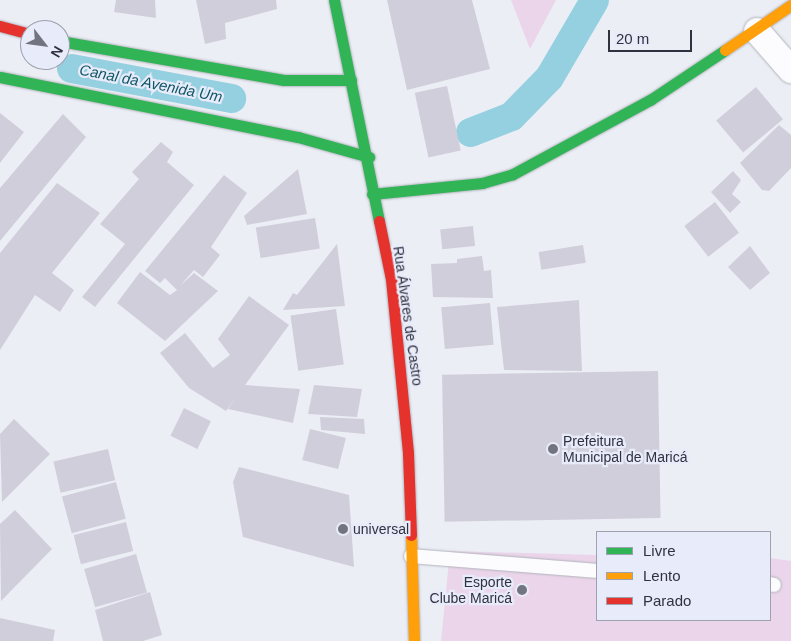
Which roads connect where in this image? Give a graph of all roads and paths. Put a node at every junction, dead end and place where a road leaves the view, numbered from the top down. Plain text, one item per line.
1 (334, 0) edge
2 (791, 5) edge
3 (0, 26) edge
4 (20, 31) edge
5 (757, 31) junction
6 (70, 43) edge
7 (791, 70) edge
8 (0, 77) edge
9 (351, 80) junction
10 (369, 156) junction
11 (372, 194) junction
12 (411, 556) junction
13 (596, 571) edge
14 (414, 641) edge

1 - 9 street, Rua Álvares de Castro
2 - 5 street
3 - 4 street
5 - 7 street
5 - 11 street
6 - 9 street
8 - 10 street
9 - 10 street, Rua Álvares de Castro
10 - 11 street, Rua Álvares de Castro
11 - 12 street, Rua Álvares de Castro
12 - 13 lane
12 - 14 street, Rua Álvares de Castro

